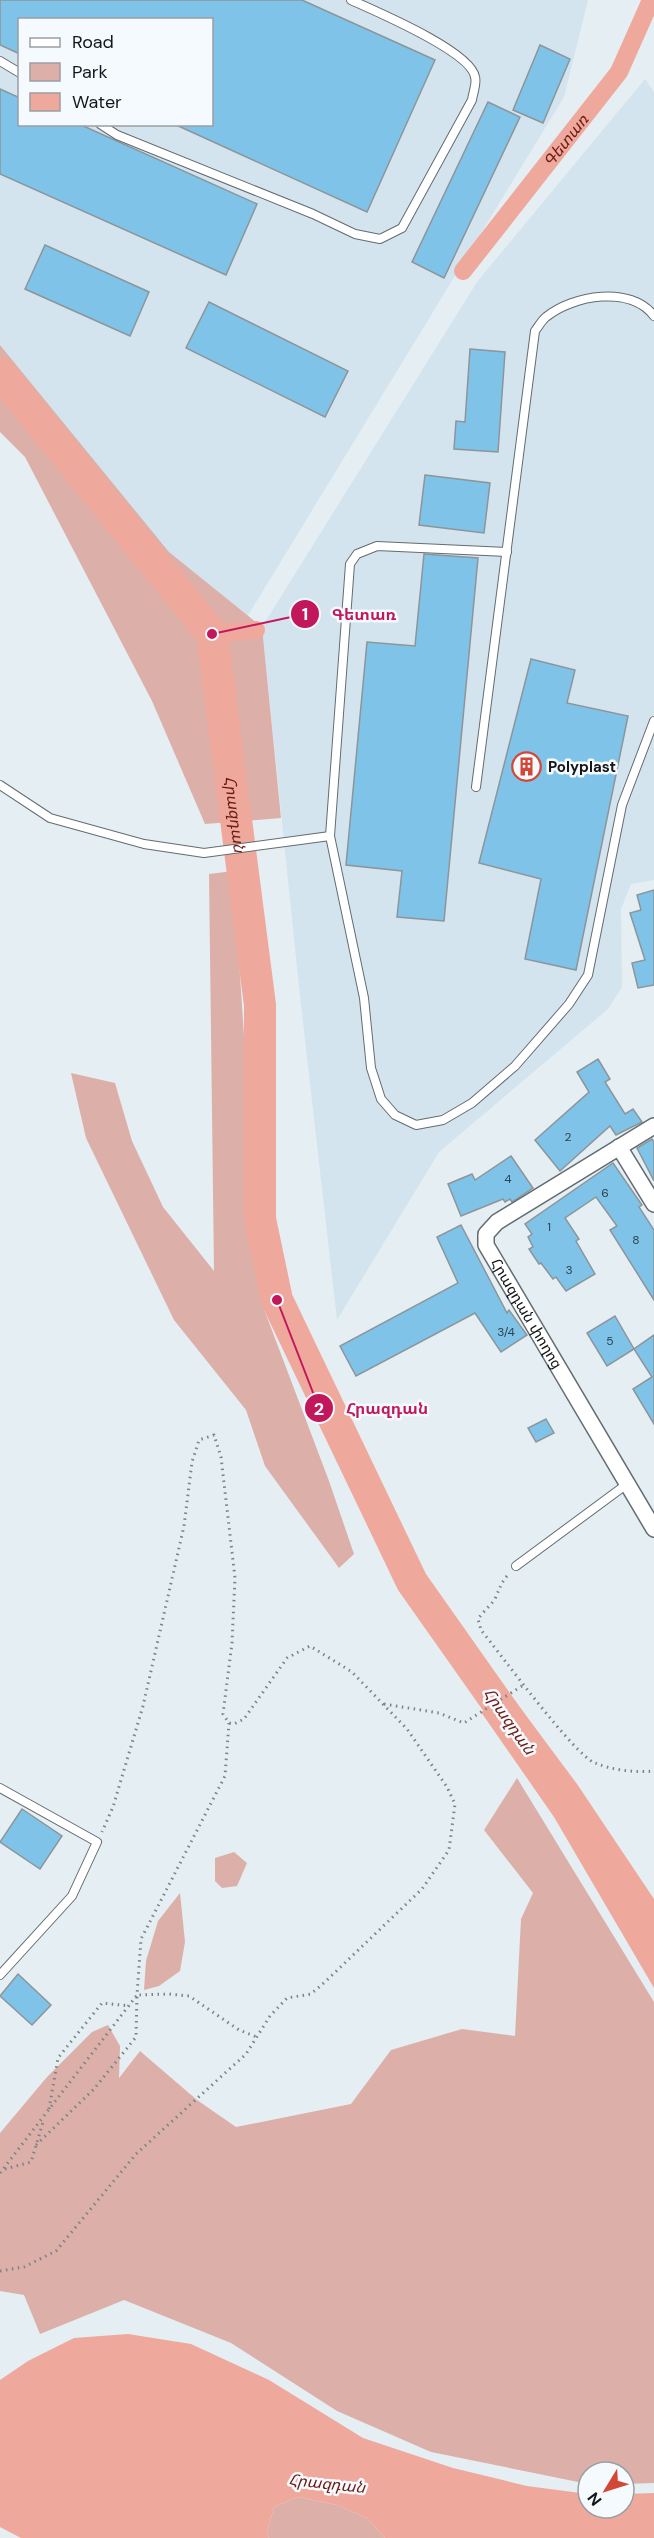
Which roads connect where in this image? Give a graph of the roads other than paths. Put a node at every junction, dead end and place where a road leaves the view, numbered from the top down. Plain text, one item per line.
1 (351, 0) edge
2 (0, 61) edge
3 (18, 72) edge
4 (103, 126) edge
5 (654, 316) edge
6 (507, 552) junction
7 (654, 721) edge
8 (0, 785) edge
9 (476, 787) dead end
10 (330, 836) junction
11 (654, 1126) edge
12 (619, 1147) junction
13 (654, 1204) edge
14 (627, 1484) junction
15 (654, 1529) edge
16 (516, 1566) road end
17 (0, 1788) edge
18 (0, 1974) edge

1 - 4 lane
2 - 3 lane
5 - 6 lane
6 - 9 lane
6 - 10 lane
7 - 10 lane
8 - 10 lane
11 - 12 street, Հրազդան փողոց
12 - 13 street
12 - 14 street, Հրազդան փողոց
14 - 15 street, Հրազդան փողոց
14 - 16 lane
17 - 18 lane

